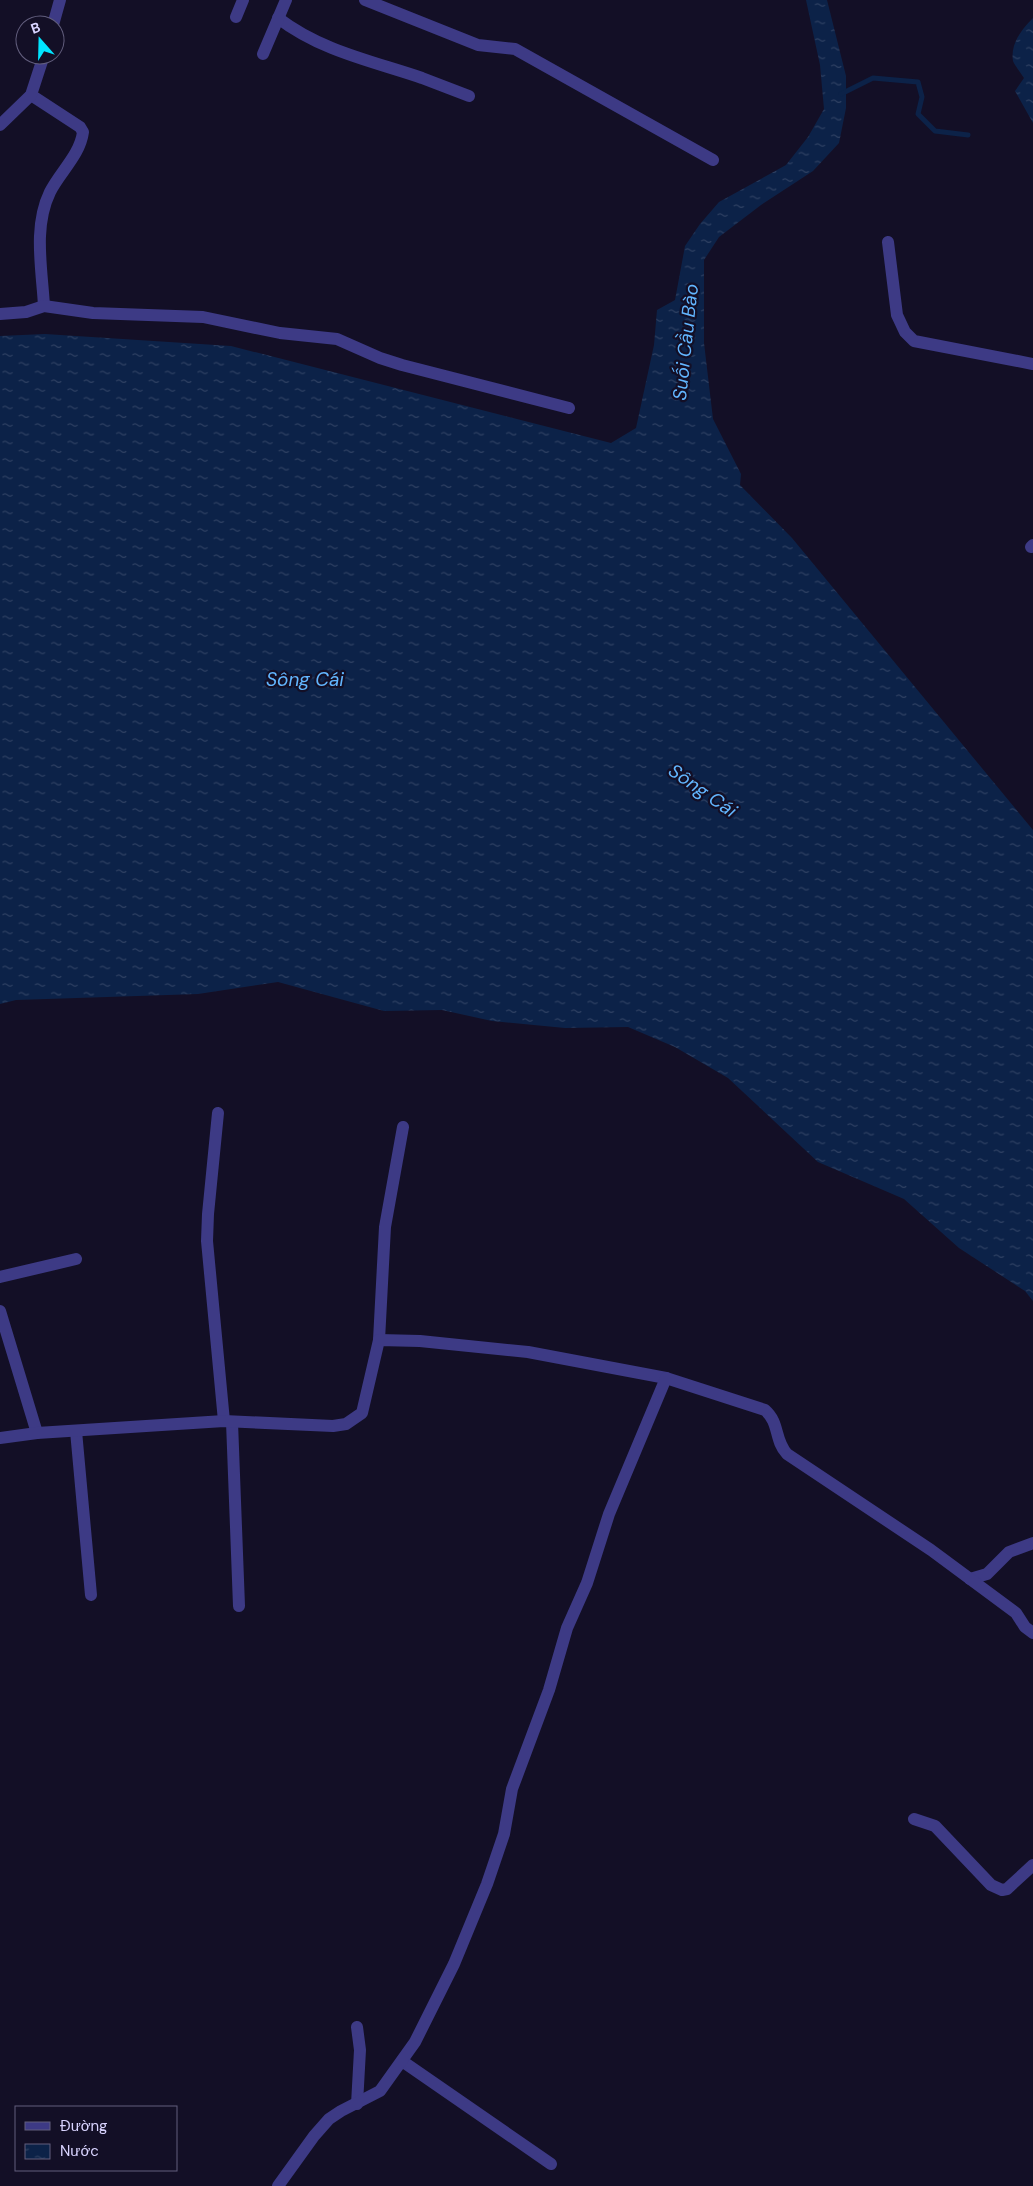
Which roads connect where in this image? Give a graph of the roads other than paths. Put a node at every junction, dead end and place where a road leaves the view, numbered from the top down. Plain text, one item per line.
1 (60, 0) edge
2 (243, 0) edge
3 (286, 0) edge
4 (365, 0) edge
5 (56, 15) edge
6 (236, 17) dead end
7 (278, 18) junction
8 (263, 54) dead end
9 (41, 65) edge
10 (31, 95) junction
11 (469, 96) dead end
12 (0, 125) edge
13 (713, 160) dead end
14 (888, 242) dead end
15 (44, 306) junction
16 (0, 314) edge
17 (1033, 364) edge
18 (569, 408) dead end
19 (218, 1113) dead end
20 (403, 1127) dead end
21 (76, 1259) dead end
22 (0, 1277) edge
23 (0, 1311) edge
24 (379, 1340) junction
25 (666, 1378) junction
26 (228, 1422) junction
27 (76, 1431) junction
28 (37, 1433) junction
29 (0, 1438) edge
30 (1033, 1543) edge
31 (970, 1579) junction
32 (91, 1596) dead end
33 (239, 1606) dead end
34 (1033, 1633) edge
35 (914, 1819) dead end
36 (1033, 1864) edge
37 (357, 2027) dead end
38 (402, 2061) junction
39 (357, 2104) junction
40 (551, 2164) dead end
41 (278, 2186) edge

1 - 5 street
2 - 6 street
3 - 7 street
4 - 13 street
7 - 8 street
7 - 11 street
9 - 10 street
10 - 12 street
10 - 15 street
14 - 17 street
15 - 16 street
15 - 18 street
19 - 26 street
20 - 24 street
21 - 22 street
23 - 28 street
24 - 25 street
24 - 26 street
25 - 31 street
25 - 38 street
26 - 27 street
26 - 33 street
27 - 28 street
27 - 32 street
28 - 29 street
30 - 31 street
31 - 34 street
35 - 36 street
37 - 39 street
38 - 39 street
38 - 40 street
39 - 41 street

